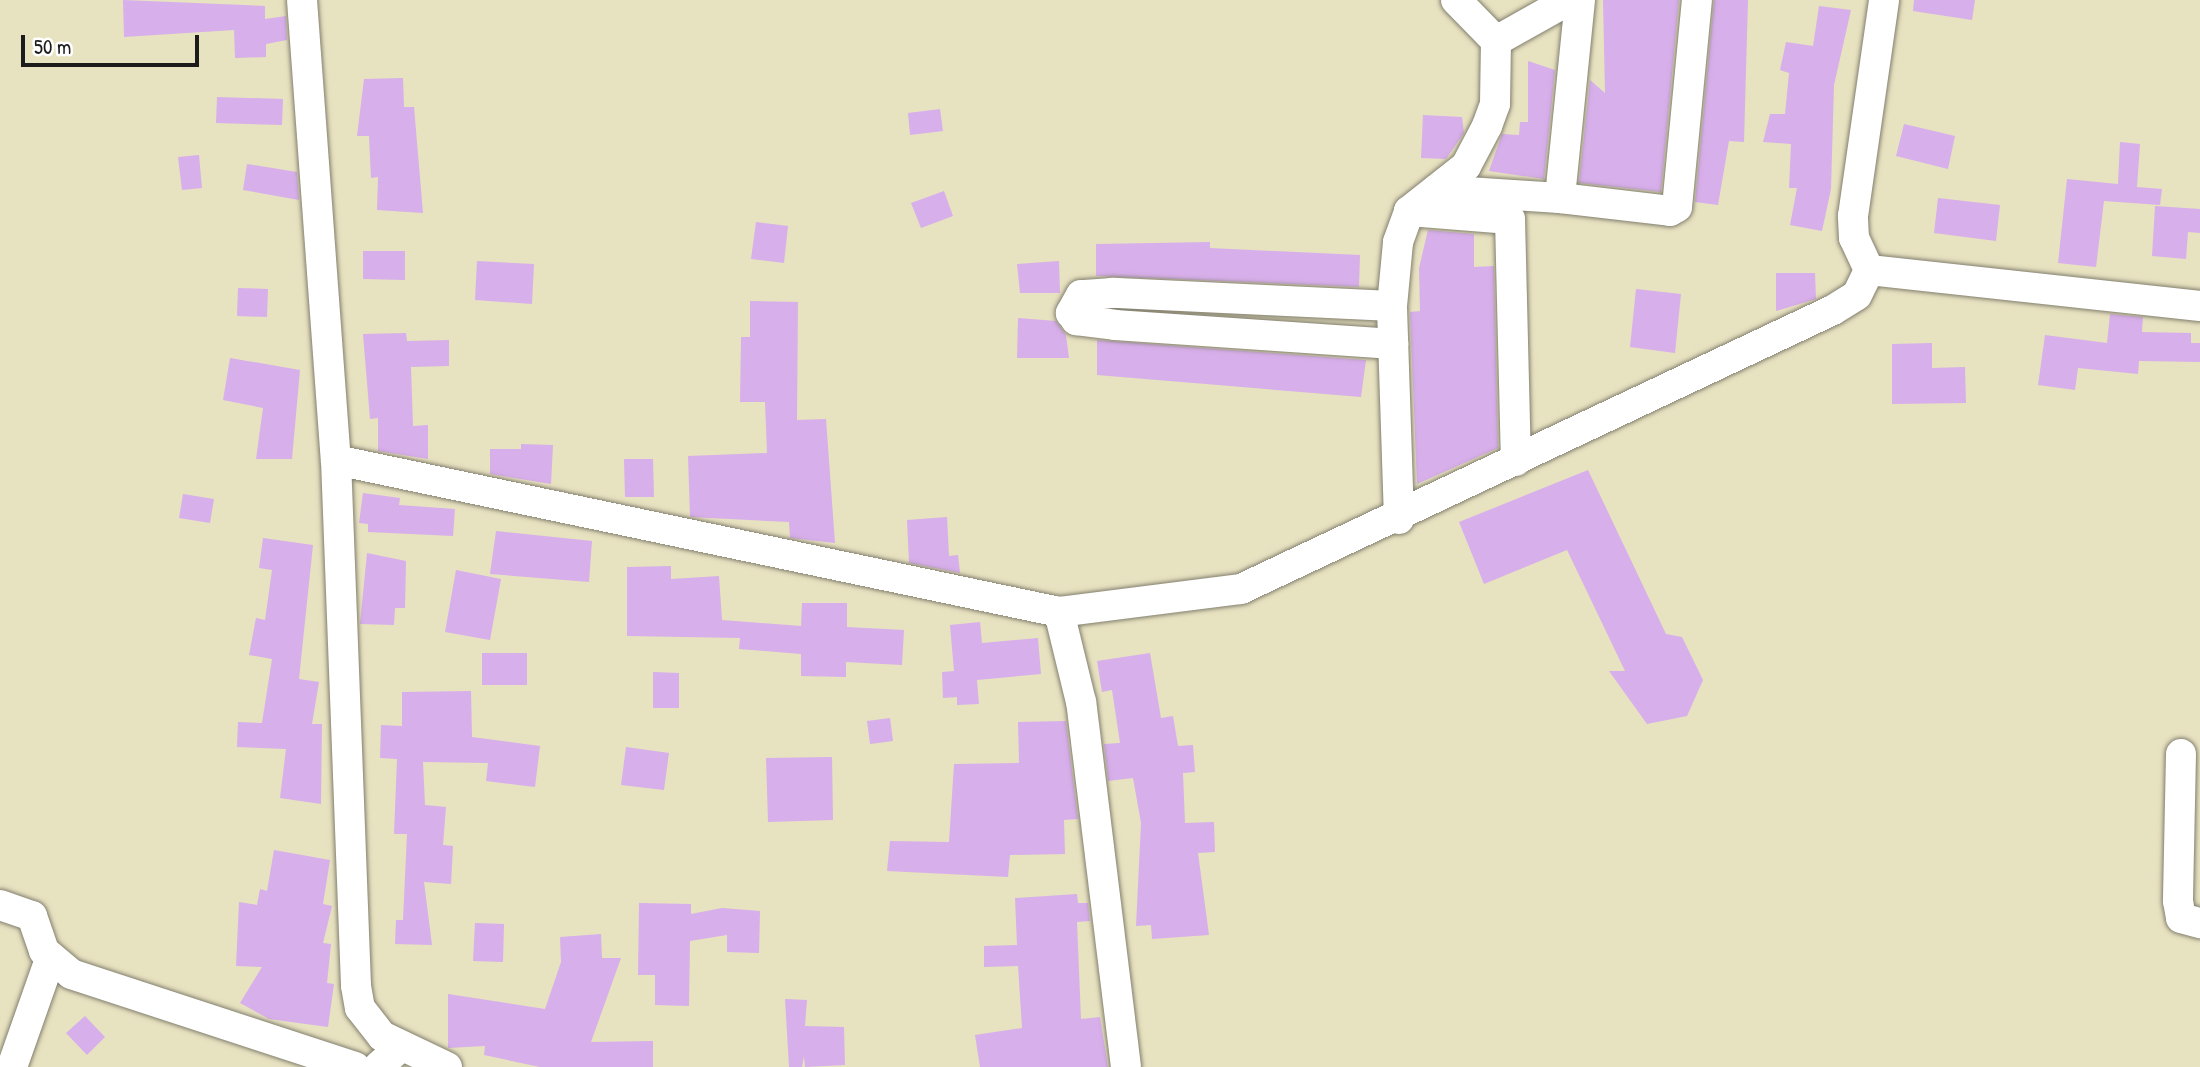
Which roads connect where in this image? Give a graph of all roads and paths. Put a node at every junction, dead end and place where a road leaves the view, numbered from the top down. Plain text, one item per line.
1 (302, 0) edge
2 (1456, 0) edge
3 (1569, 0) edge
4 (1580, 0) edge
5 (1697, 0) edge
6 (1884, 0) edge
7 (1496, 41) junction
8 (1437, 190) junction
9 (1560, 198) junction
10 (1409, 211) junction
11 (1870, 270) junction
12 (1392, 306) junction
13 (2200, 306) edge
14 (1394, 344) junction
15 (336, 460) junction
16 (1516, 461) junction
17 (1399, 519) junction
18 (1059, 612) junction
19 (2181, 754) dead end
20 (0, 905) edge
21 (2200, 923) edge
22 (50, 958) junction
23 (401, 1046) junction
24 (12, 1067) edge
25 (355, 1067) edge
26 (378, 1067) edge
27 (447, 1067) edge
28 (1126, 1067) edge

1 - 15 street
2 - 7 street
3 - 7 street
4 - 9 street
5 - 9 street
6 - 11 street
7 - 8 street
8 - 9 street
8 - 10 street
10 - 12 street
10 - 16 street
11 - 13 street
11 - 16 street
12 - 14 street
12 - 14 street
14 - 17 street
15 - 18 street
15 - 23 street
16 - 17 street
17 - 18 street
18 - 28 street
19 - 21 street
20 - 22 street
22 - 24 street
22 - 25 street
23 - 26 street
23 - 27 street

